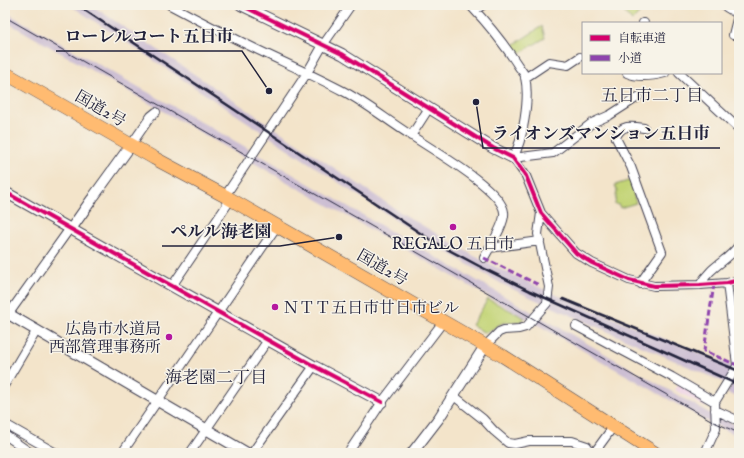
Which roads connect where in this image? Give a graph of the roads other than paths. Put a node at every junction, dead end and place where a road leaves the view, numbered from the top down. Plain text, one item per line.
1 (170, 5) edge
2 (241, 5) edge
3 (351, 5) edge
4 (483, 5) edge
5 (726, 7) dead end
6 (472, 8) edge
7 (738, 15) edge
8 (733, 35) dead end
9 (323, 45) junction
10 (580, 57) dead end
11 (5, 73) edge
12 (307, 73) junction
13 (630, 74) edge
14 (661, 74) edge
15 (680, 74) edge
16 (525, 78) junction
17 (638, 97) dead end
18 (429, 108) junction
19 (156, 112) dead end
20 (644, 128) dead end
21 (739, 129) edge
22 (411, 136) junction
23 (131, 145) junction
24 (513, 158) junction
25 (5, 192) edge
26 (225, 196) junction
27 (541, 213) junction
28 (277, 226) junction
29 (71, 229) junction
30 (540, 241) junction
31 (739, 246) edge
32 (489, 248) junction
33 (484, 258) dead end
34 (739, 280) edge
35 (548, 283) junction
36 (727, 283) junction
37 (641, 284) junction
38 (539, 285) dead end
39 (700, 285) junction
40 (172, 286) junction
41 (218, 312) junction
42 (6, 315) edge
43 (443, 322) junction
44 (576, 326) dead end
45 (37, 330) junction
46 (268, 340) junction
47 (485, 346) junction
48 (738, 364) edge
49 (314, 366) junction
50 (5, 384) edge
51 (454, 396) junction
52 (157, 401) junction
53 (382, 402) junction
54 (715, 406) junction
55 (739, 422) edge
56 (5, 424) edge
57 (613, 427) junction
58 (207, 429) junction
59 (5, 435) edge
60 (43, 446) junction
61 (31, 453) edge
62 (38, 453) edge
63 (56, 453) edge
64 (122, 453) edge
65 (190, 453) edge
66 (247, 453) edge
67 (252, 453) edge
68 (348, 453) edge
69 (412, 453) edge
70 (593, 453) edge
71 (655, 453) edge
72 (705, 453) edge

1 - 12 street
2 - 9 street
3 - 9 street
4 - 6 street
5 - 7 street
6 - 16 street
7 - 8 street
9 - 12 street
9 - 18 street
10 - 16 street
11 - 23 highway, 国道2号
12 - 22 street
12 - 26 street
13 - 14 street
15 - 21 street
16 - 24 street
17 - 24 street
18 - 22 street
18 - 24 street
19 - 23 street
20 - 37 street
22 - 32 street
23 - 26 highway, 国道2号
23 - 29 street
24 - 27 street
25 - 29 street
26 - 28 highway, 国道2号
26 - 40 street
27 - 30 street
27 - 37 street
28 - 41 street
28 - 43 highway, 国道2号
29 - 40 street
29 - 42 street
30 - 32 street
30 - 35 street
31 - 39 street
32 - 33 street
34 - 36 street
35 - 38 street
35 - 47 street
36 - 39 street
36 - 48 street
37 - 39 street
40 - 41 street
41 - 46 street
41 - 52 street
42 - 45 street
43 - 47 highway, 国道2号
43 - 53 street
44 - 54 street
45 - 50 street
45 - 52 street
46 - 49 street
46 - 58 street
47 - 51 street
47 - 57 highway, 国道2号
48 - 54 street
49 - 53 street
49 - 67 street
51 - 69 street
51 - 70 street
52 - 58 street
52 - 64 street
53 - 68 street
54 - 55 street
54 - 72 street
56 - 60 street
57 - 70 street
57 - 71 highway, 国道2号
58 - 65 street
58 - 66 street
59 - 61 street
60 - 62 street
60 - 63 street

